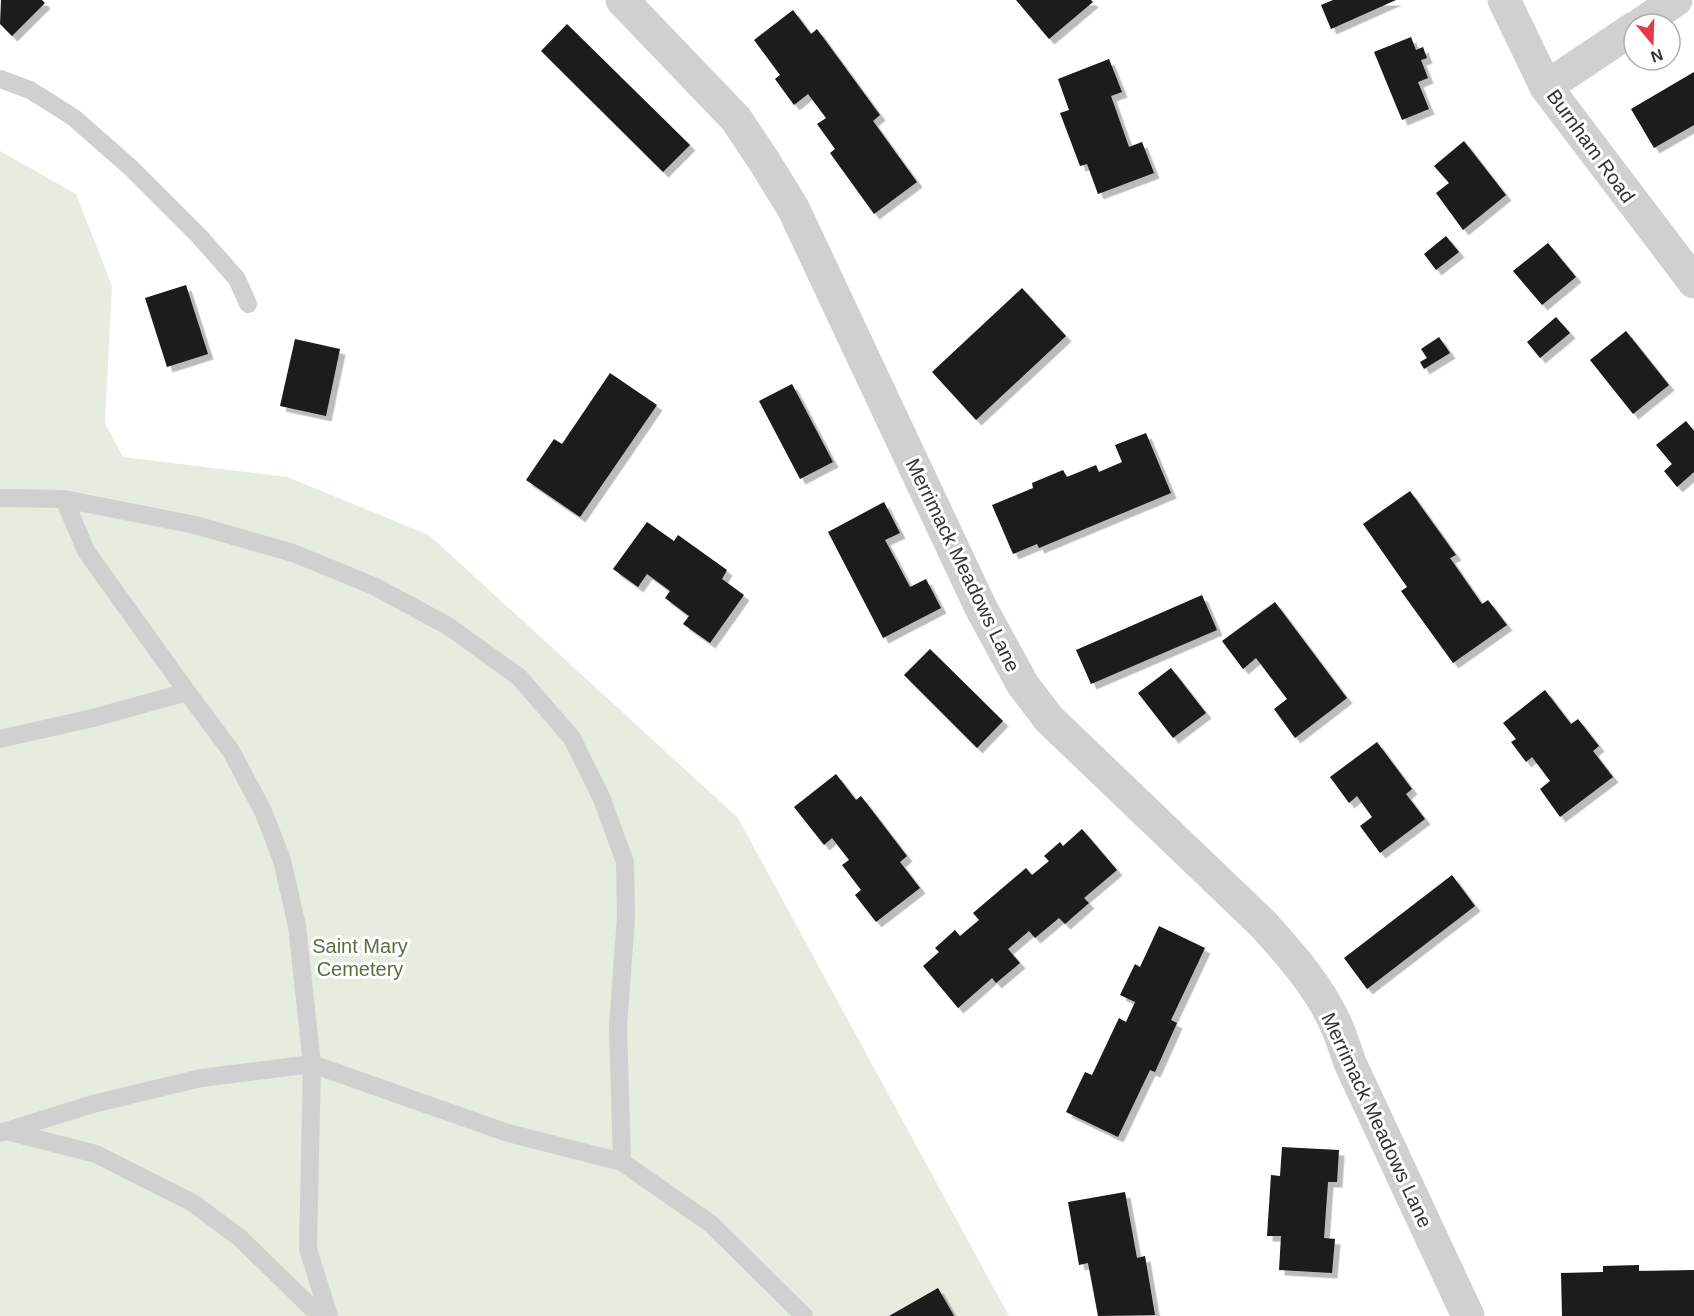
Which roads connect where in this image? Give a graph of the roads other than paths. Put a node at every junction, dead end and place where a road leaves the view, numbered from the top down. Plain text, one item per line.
1 (622, 0) edge
2 (1504, 0) edge
3 (1676, 0) edge
4 (1658, 12) edge
5 (1622, 36) edge
6 (0, 78) edge
7 (1546, 87) junction
8 (1694, 282) edge
9 (248, 304) dead end
10 (0, 498) edge
11 (64, 499) junction
12 (187, 692) junction
13 (0, 739) edge
14 (312, 1064) junction
15 (5, 1133) edge
16 (622, 1162) junction
17 (320, 1316) edge
18 (329, 1316) edge
19 (804, 1316) edge
20 (1468, 1316) edge

1 - 20 street, Merrimack Meadows Lane
2 - 7 street, Burnham Road
3 - 4 street
5 - 7 street
6 - 9 lane
7 - 8 street, Burnham Road
10 - 11 lane
11 - 12 lane
11 - 16 lane
12 - 13 lane
12 - 14 lane
14 - 15 lane
14 - 16 lane
14 - 18 lane
15 - 17 lane
16 - 19 lane

